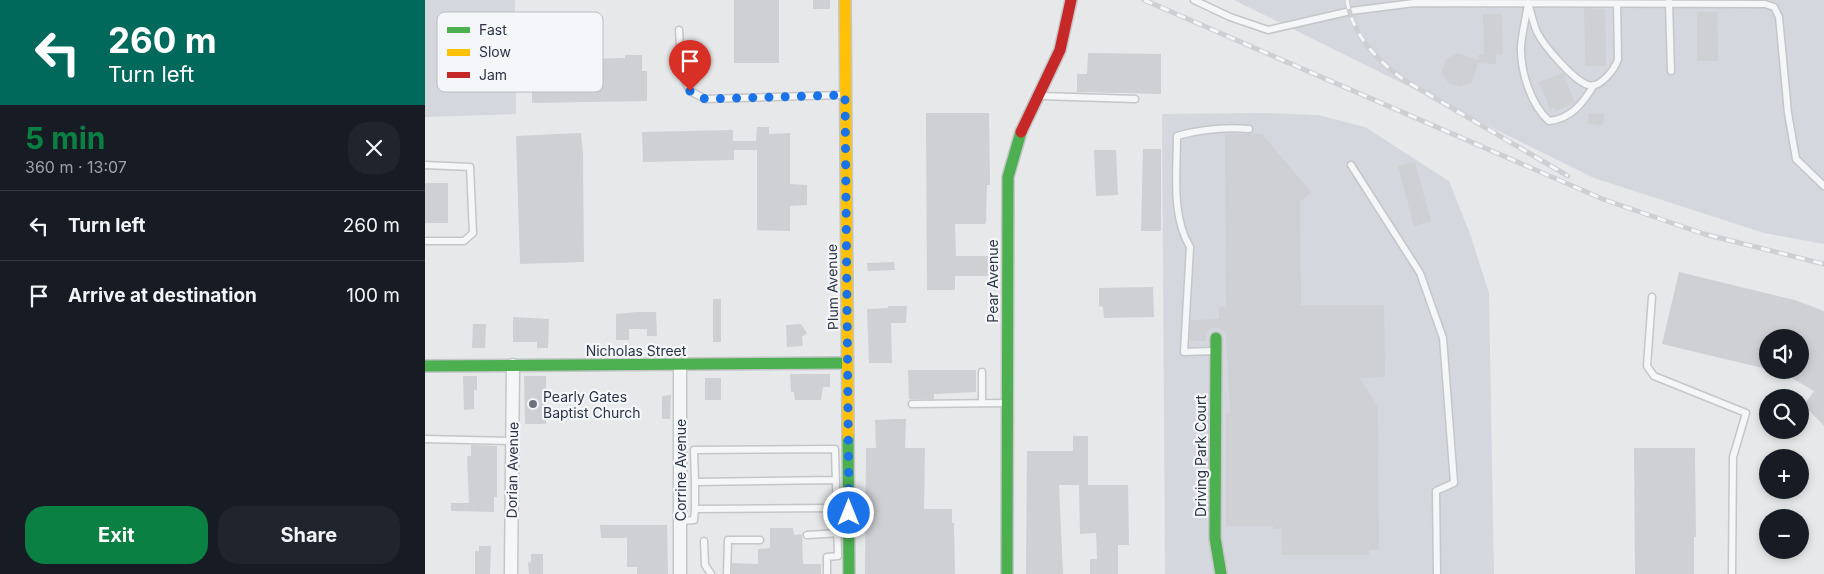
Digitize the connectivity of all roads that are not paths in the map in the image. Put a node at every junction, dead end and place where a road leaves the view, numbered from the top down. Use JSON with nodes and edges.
{"nodes":[{"id":1,"x":845,"y":0,"type":"edge"},
{"id":2,"x":1071,"y":0,"type":"edge"},
{"id":3,"x":1194,"y":0,"type":"edge"},
{"id":4,"x":1669,"y":2,"type":"edge"},
{"id":5,"x":1528,"y":3,"type":"junction"},
{"id":6,"x":1617,"y":4,"type":"junction"},
{"id":7,"x":679,"y":30,"type":"dead end"},
{"id":8,"x":1671,"y":71,"type":"dead end"},
{"id":9,"x":1594,"y":85,"type":"junction"},
{"id":10,"x":845,"y":95,"type":"junction"},
{"id":11,"x":1040,"y":96,"type":"junction"},
{"id":12,"x":1135,"y":99,"type":"dead end"},
{"id":13,"x":1249,"y":129,"type":"dead end"},
{"id":14,"x":425,"y":165,"type":"edge"},
{"id":15,"x":1351,"y":165,"type":"dead end"},
{"id":16,"x":1824,"y":186,"type":"edge"},
{"id":17,"x":425,"y":241,"type":"edge"},
{"id":18,"x":1652,"y":297,"type":"dead end"},
{"id":19,"x":1216,"y":338,"type":"dead end"},
{"id":20,"x":1215,"y":351,"type":"junction"},
{"id":21,"x":847,"y":363,"type":"junction"},
{"id":22,"x":513,"y":365,"type":"junction"},
{"id":23,"x":681,"y":365,"type":"junction"},
{"id":24,"x":425,"y":366,"type":"edge"},
{"id":25,"x":982,"y":372,"type":"dead end"},
{"id":26,"x":982,"y":403,"type":"junction"},
{"id":27,"x":1007,"y":403,"type":"junction"},
{"id":28,"x":912,"y":404,"type":"dead end"},
{"id":29,"x":425,"y":439,"type":"edge"},
{"id":30,"x":513,"y":441,"type":"junction"},
{"id":31,"x":836,"y":480,"type":"junction"},
{"id":32,"x":695,"y":482,"type":"junction"},
{"id":33,"x":837,"y":508,"type":"junction"},
{"id":34,"x":695,"y":510,"type":"junction"},
{"id":35,"x":680,"y":521,"type":"junction"},
{"id":36,"x":843,"y":532,"type":"junction"},
{"id":37,"x":807,"y":535,"type":"dead end"},
{"id":38,"x":760,"y":540,"type":"dead end"},
{"id":39,"x":704,"y":541,"type":"dead end"},
{"id":40,"x":511,"y":574,"type":"edge"},
{"id":41,"x":680,"y":574,"type":"edge"},
{"id":42,"x":711,"y":574,"type":"edge"},
{"id":43,"x":727,"y":574,"type":"edge"},
{"id":44,"x":827,"y":574,"type":"edge"},
{"id":45,"x":849,"y":574,"type":"edge"},
{"id":46,"x":1007,"y":574,"type":"edge"},
{"id":47,"x":1221,"y":574,"type":"edge"},
{"id":48,"x":1437,"y":574,"type":"edge"},
{"id":49,"x":1732,"y":574,"type":"edge"}],
"edges":[{"from":1,"to":10,"type":"street","name":"Plum Avenue"},
{"from":2,"to":11,"type":"street","name":"Pear Avenue"},
{"from":3,"to":5,"type":"lane"},
{"from":4,"to":6,"type":"lane"},
{"from":4,"to":8,"type":"lane"},
{"from":4,"to":16,"type":"lane"},
{"from":5,"to":6,"type":"lane"},
{"from":5,"to":9,"type":"lane"},
{"from":5,"to":9,"type":"lane"},
{"from":6,"to":9,"type":"lane"},
{"from":7,"to":10,"type":"lane"},
{"from":10,"to":21,"type":"street","name":"Plum Avenue"},
{"from":11,"to":12,"type":"lane"},
{"from":11,"to":27,"type":"street","name":"Pear Avenue"},
{"from":13,"to":20,"type":"lane"},
{"from":14,"to":17,"type":"lane"},
{"from":15,"to":48,"type":"lane"},
{"from":18,"to":49,"type":"lane"},
{"from":19,"to":20,"type":"street","name":"Driving Park Court"},
{"from":20,"to":47,"type":"street","name":"Driving Park Court"},
{"from":21,"to":23,"type":"street","name":"Nicholas Street"},
{"from":21,"to":36,"type":"street","name":"Plum Avenue"},
{"from":22,"to":23,"type":"street","name":"Nicholas Street"},
{"from":22,"to":24,"type":"street","name":"Nicholas Street"},
{"from":22,"to":30,"type":"street","name":"Dorian Avenue"},
{"from":23,"to":35,"type":"street","name":"Corrine Avenue"},
{"from":25,"to":26,"type":"lane"},
{"from":26,"to":27,"type":"lane"},
{"from":26,"to":28,"type":"lane"},
{"from":27,"to":46,"type":"street","name":"Pear Avenue"},
{"from":29,"to":30,"type":"lane"},
{"from":30,"to":40,"type":"street","name":"Dorian Avenue"},
{"from":31,"to":32,"type":"lane"},
{"from":31,"to":32,"type":"lane"},
{"from":31,"to":33,"type":"lane"},
{"from":32,"to":34,"type":"lane"},
{"from":33,"to":34,"type":"lane"},
{"from":33,"to":36,"type":"lane"},
{"from":34,"to":35,"type":"lane"},
{"from":35,"to":41,"type":"street","name":"Corrine Avenue"},
{"from":36,"to":37,"type":"lane"},
{"from":36,"to":44,"type":"lane"},
{"from":36,"to":45,"type":"street","name":"Plum Avenue"},
{"from":38,"to":43,"type":"lane"},
{"from":39,"to":42,"type":"lane"}]}
